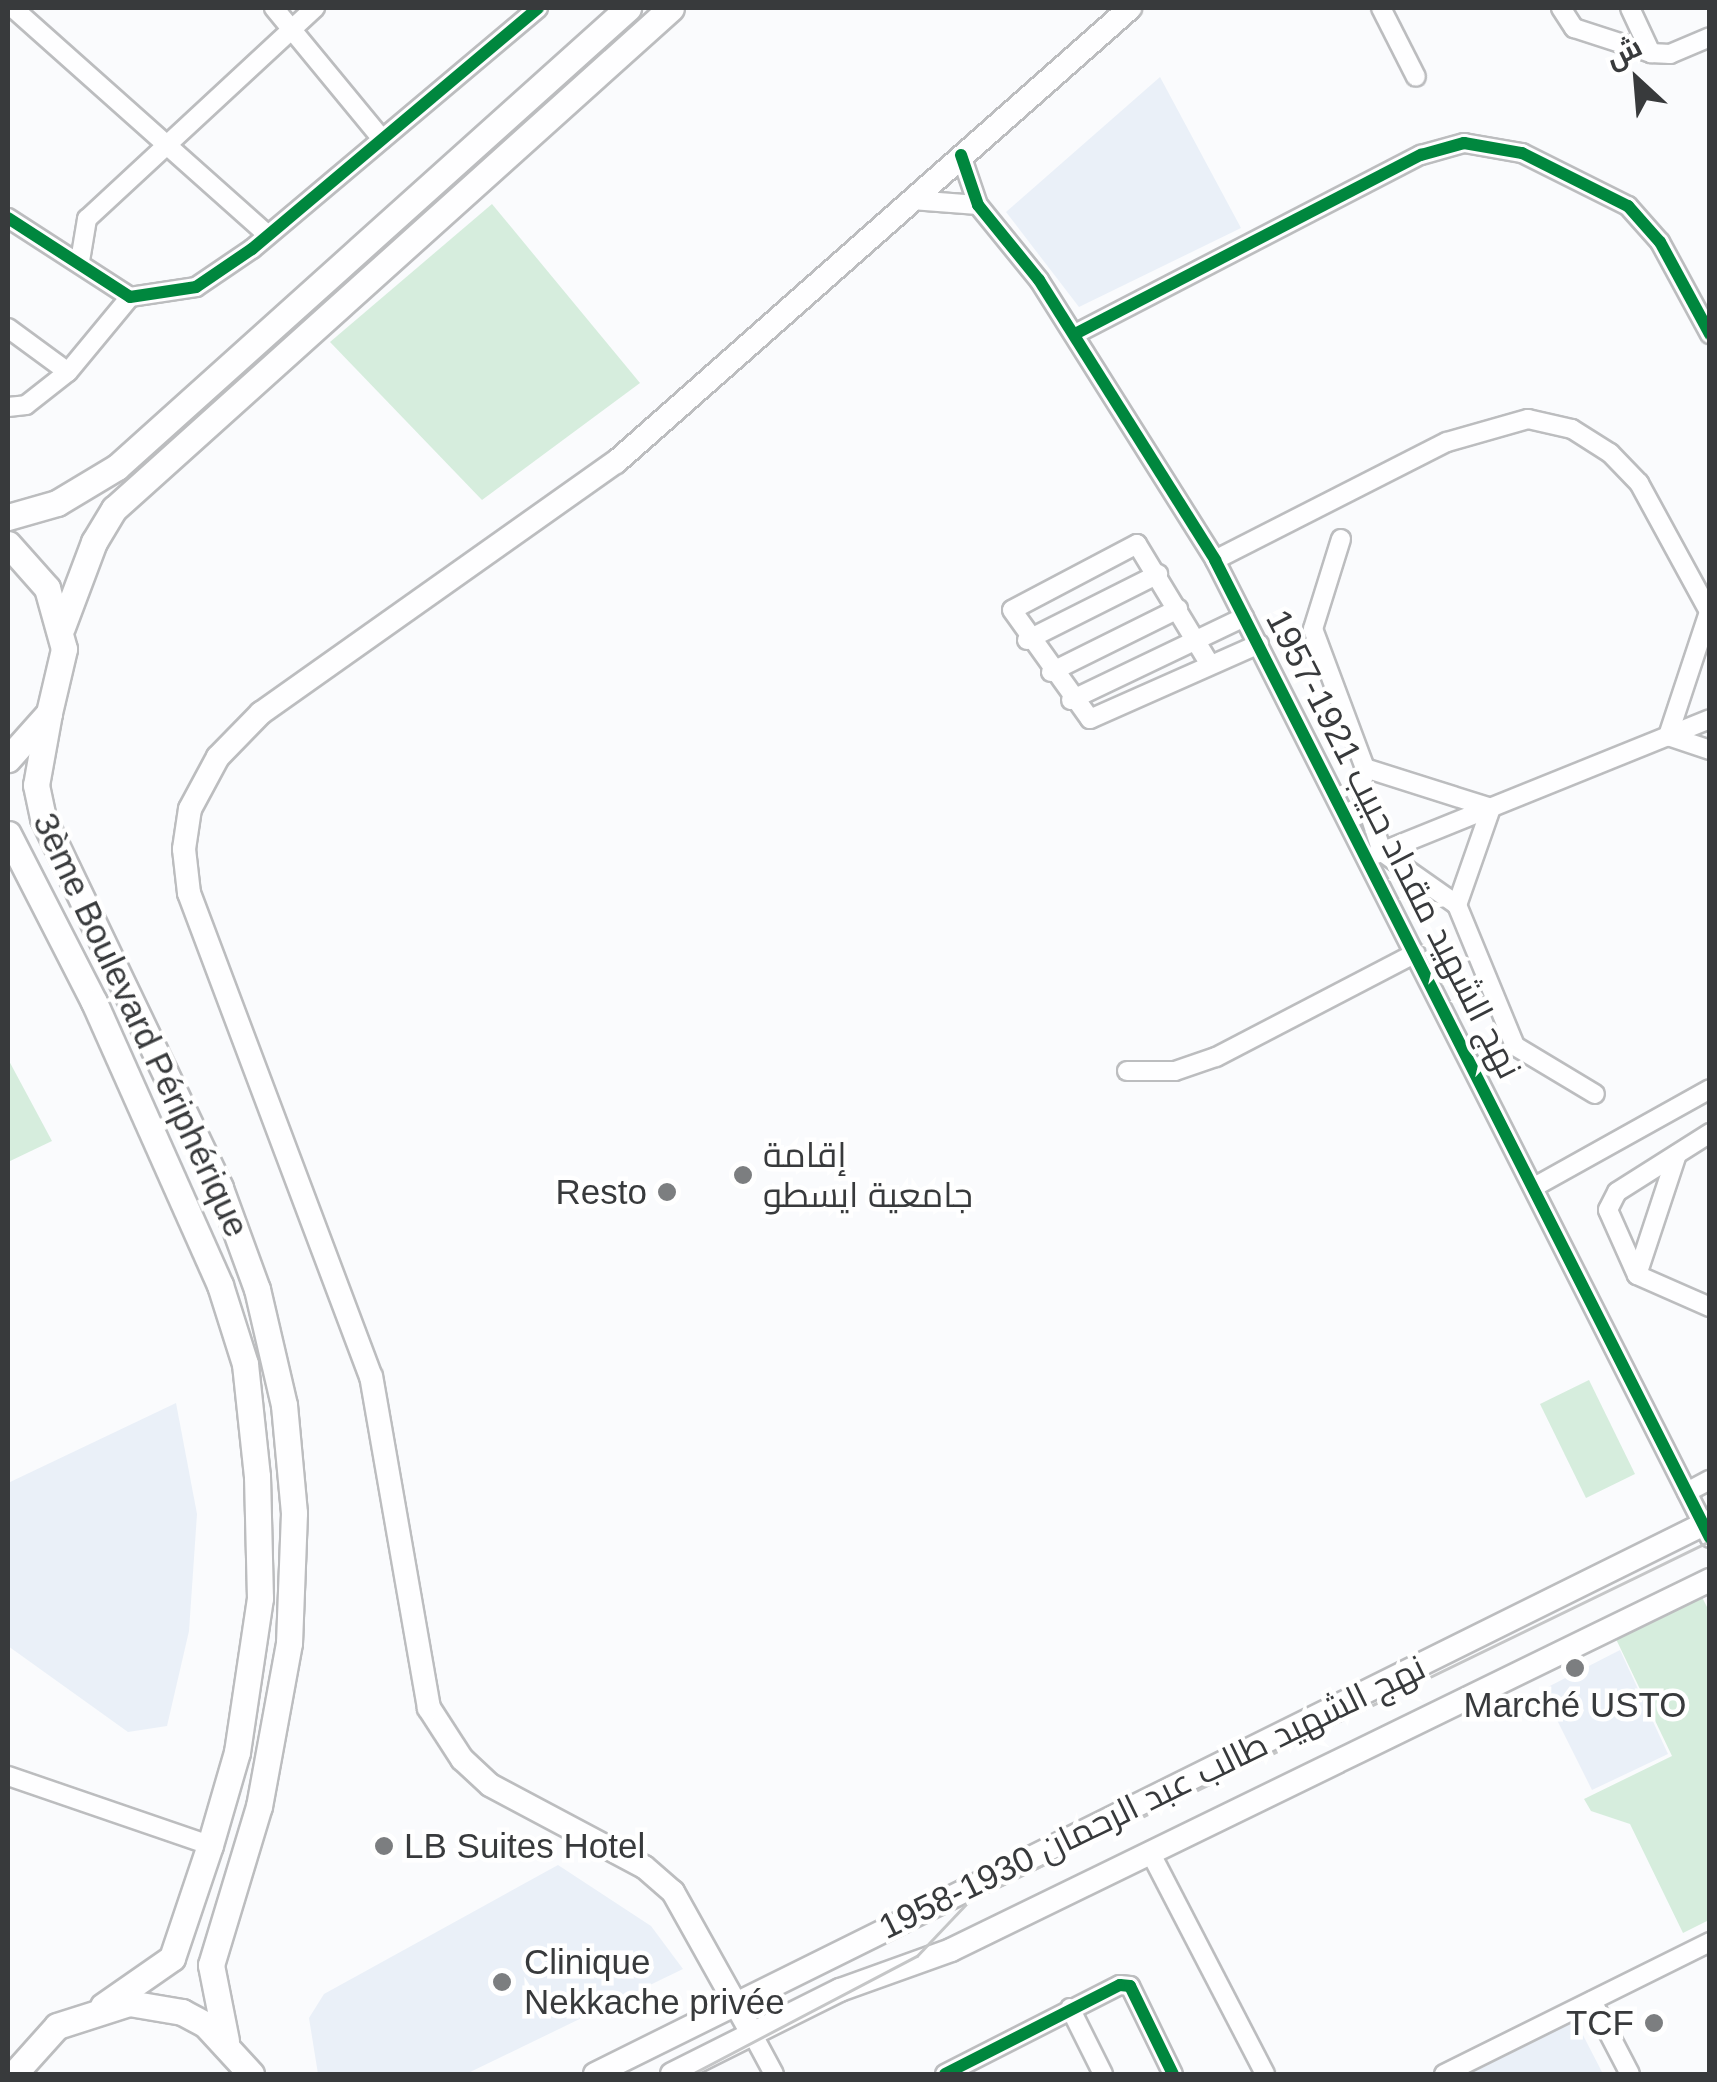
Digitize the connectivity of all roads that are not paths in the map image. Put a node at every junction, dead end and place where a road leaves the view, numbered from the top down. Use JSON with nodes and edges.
{"nodes":[{"id":1,"x":13,"y":8,"type":"edge"},
{"id":2,"x":274,"y":8,"type":"edge"},
{"id":3,"x":315,"y":8,"type":"edge"},
{"id":4,"x":538,"y":8,"type":"edge"},
{"id":5,"x":628,"y":8,"type":"edge"},
{"id":6,"x":671,"y":8,"type":"edge"},
{"id":7,"x":1130,"y":8,"type":"edge"},
{"id":8,"x":1381,"y":8,"type":"edge"},
{"id":9,"x":1561,"y":8,"type":"edge"},
{"id":10,"x":1630,"y":8,"type":"edge"},
{"id":11,"x":294,"y":26,"type":"junction"},
{"id":12,"x":1710,"y":38,"type":"edge"},
{"id":13,"x":1651,"y":53,"type":"junction"},
{"id":14,"x":1416,"y":77,"type":"dead end"},
{"id":15,"x":382,"y":139,"type":"junction"},
{"id":16,"x":169,"y":140,"type":"junction"},
{"id":17,"x":961,"y":155,"type":"junction"},
{"id":18,"x":912,"y":200,"type":"junction"},
{"id":19,"x":978,"y":205,"type":"junction"},
{"id":20,"x":8,"y":218,"type":"edge"},
{"id":21,"x":268,"y":235,"type":"junction"},
{"id":22,"x":80,"y":261,"type":"junction"},
{"id":23,"x":130,"y":297,"type":"junction"},
{"id":24,"x":8,"y":328,"type":"edge"},
{"id":25,"x":1075,"y":334,"type":"junction"},
{"id":26,"x":1710,"y":334,"type":"edge"},
{"id":27,"x":68,"y":372,"type":"junction"},
{"id":28,"x":17,"y":406,"type":"edge"},
{"id":29,"x":8,"y":517,"type":"edge"},
{"id":30,"x":1341,"y":539,"type":"dead end"},
{"id":31,"x":8,"y":544,"type":"edge"},
{"id":32,"x":1215,"y":560,"type":"junction"},
{"id":33,"x":1158,"y":574,"type":"junction"},
{"id":34,"x":1178,"y":609,"type":"junction"},
{"id":35,"x":1709,"y":612,"type":"edge"},
{"id":36,"x":1244,"y":617,"type":"junction"},
{"id":37,"x":62,"y":627,"type":"junction"},
{"id":38,"x":1195,"y":638,"type":"junction"},
{"id":39,"x":1028,"y":640,"type":"junction"},
{"id":40,"x":1259,"y":644,"type":"junction"},
{"id":41,"x":1209,"y":662,"type":"junction"},
{"id":42,"x":1051,"y":672,"type":"junction"},
{"id":43,"x":1071,"y":700,"type":"junction"},
{"id":44,"x":48,"y":713,"type":"junction"},
{"id":45,"x":1710,"y":719,"type":"edge"},
{"id":46,"x":1668,"y":736,"type":"junction"},
{"id":47,"x":1710,"y":750,"type":"edge"},
{"id":48,"x":8,"y":758,"type":"edge"},
{"id":49,"x":1365,"y":768,"type":"junction"},
{"id":50,"x":1491,"y":808,"type":"junction"},
{"id":51,"x":8,"y":834,"type":"edge"},
{"id":52,"x":1374,"y":855,"type":"junction"},
{"id":53,"x":1456,"y":905,"type":"junction"},
{"id":54,"x":1416,"y":953,"type":"junction"},
{"id":55,"x":1127,"y":1071,"type":"dead end"},
{"id":56,"x":1710,"y":1089,"type":"edge"},
{"id":57,"x":1595,"y":1094,"type":"dead end"},
{"id":58,"x":1710,"y":1133,"type":"edge"},
{"id":59,"x":1677,"y":1154,"type":"junction"},
{"id":60,"x":1536,"y":1186,"type":"junction"},
{"id":61,"x":1638,"y":1275,"type":"junction"},
{"id":62,"x":1710,"y":1307,"type":"edge"},
{"id":63,"x":1710,"y":1480,"type":"edge"},
{"id":64,"x":1687,"y":1492,"type":"junction"},
{"id":65,"x":1707,"y":1528,"type":"edge"},
{"id":66,"x":1710,"y":1580,"type":"edge"},
{"id":67,"x":8,"y":1776,"type":"edge"},
{"id":68,"x":210,"y":1845,"type":"junction"},
{"id":69,"x":1150,"y":1852,"type":"junction"},
{"id":70,"x":1710,"y":1942,"type":"edge"},
{"id":71,"x":1592,"y":2001,"type":"junction"},
{"id":72,"x":737,"y":2002,"type":"junction"},
{"id":73,"x":102,"y":2006,"type":"junction"},
{"id":74,"x":1070,"y":2008,"type":"junction"},
{"id":75,"x":754,"y":2035,"type":"junction"},
{"id":76,"x":226,"y":2041,"type":"junction"},
{"id":77,"x":38,"y":2042,"type":"junction"},
{"id":78,"x":8,"y":2061,"type":"edge"},
{"id":79,"x":14,"y":2074,"type":"edge"},
{"id":80,"x":251,"y":2074,"type":"edge"},
{"id":81,"x":594,"y":2074,"type":"edge"},
{"id":82,"x":672,"y":2074,"type":"edge"},
{"id":83,"x":774,"y":2074,"type":"edge"},
{"id":84,"x":945,"y":2074,"type":"edge"},
{"id":85,"x":1103,"y":2074,"type":"edge"},
{"id":86,"x":1173,"y":2074,"type":"edge"},
{"id":87,"x":1265,"y":2074,"type":"edge"},
{"id":88,"x":1444,"y":2074,"type":"edge"},
{"id":89,"x":1630,"y":2074,"type":"edge"}],
"edges":[{"from":1,"to":16,"type":"street"},
{"from":2,"to":11,"type":"street"},
{"from":3,"to":11,"type":"street"},
{"from":4,"to":15,"type":"street"},
{"from":5,"to":29,"type":"highway"},
{"from":6,"to":37,"type":"highway"},
{"from":7,"to":17,"type":"main road"},
{"from":8,"to":14,"type":"street"},
{"from":9,"to":13,"type":"street"},
{"from":10,"to":13,"type":"street"},
{"from":11,"to":15,"type":"street"},
{"from":11,"to":16,"type":"street"},
{"from":12,"to":13,"type":"street"},
{"from":15,"to":21,"type":"street"},
{"from":16,"to":21,"type":"street"},
{"from":16,"to":22,"type":"street"},
{"from":17,"to":18,"type":"main road"},
{"from":17,"to":19,"type":"street","name":"نهج الشهيد مقداد حبيب 1921-1957"},
{"from":18,"to":19,"type":"street"},
{"from":18,"to":72,"type":"main road"},
{"from":19,"to":25,"type":"street","name":"نهج الشهيد مقداد حبيب 1921-1957"},
{"from":20,"to":22,"type":"street"},
{"from":21,"to":23,"type":"street"},
{"from":22,"to":23,"type":"street"},
{"from":23,"to":27,"type":"street"},
{"from":24,"to":27,"type":"street"},
{"from":25,"to":26,"type":"street"},
{"from":25,"to":32,"type":"street","name":"نهج الشهيد مقداد حبيب 1921-1957"},
{"from":27,"to":28,"type":"street"},
{"from":30,"to":49,"type":"street"},
{"from":31,"to":37,"type":"highway"},
{"from":32,"to":35,"type":"street"},
{"from":32,"to":36,"type":"street","name":"نهج الشهيد مقداد حبيب 1921-1957"},
{"from":33,"to":34,"type":"street"},
{"from":33,"to":39,"type":"street"},
{"from":33,"to":39,"type":"street"},
{"from":34,"to":38,"type":"street"},
{"from":34,"to":42,"type":"street"},
{"from":35,"to":46,"type":"street"},
{"from":36,"to":38,"type":"street"},
{"from":36,"to":40,"type":"street","name":"نهج الشهيد مقداد حبيب 1921-1957"},
{"from":37,"to":44,"type":"highway","name":"3ème Boulevard Périphérique"},
{"from":38,"to":41,"type":"street"},
{"from":38,"to":43,"type":"street"},
{"from":39,"to":42,"type":"street"},
{"from":40,"to":41,"type":"street"},
{"from":40,"to":52,"type":"street","name":"نهج الشهيد مقداد حبيب 1921-1957"},
{"from":41,"to":43,"type":"street"},
{"from":42,"to":43,"type":"street"},
{"from":44,"to":48,"type":"highway"},
{"from":44,"to":76,"type":"highway","name":"3ème Boulevard Périphérique"},
{"from":45,"to":46,"type":"street"},
{"from":46,"to":47,"type":"street"},
{"from":46,"to":50,"type":"street"},
{"from":49,"to":50,"type":"street"},
{"from":49,"to":52,"type":"street"},
{"from":50,"to":52,"type":"street"},
{"from":50,"to":53,"type":"street"},
{"from":51,"to":68,"type":"highway","name":"3ème Boulevard Périphérique"},
{"from":52,"to":53,"type":"street"},
{"from":52,"to":54,"type":"street","name":"نهج الشهيد مقداد حبيب 1921-1957"},
{"from":53,"to":57,"type":"street"},
{"from":54,"to":55,"type":"street"},
{"from":54,"to":60,"type":"street","name":"نهج الشهيد مقداد حبيب 1921-1957"},
{"from":56,"to":60,"type":"street"},
{"from":58,"to":59,"type":"street"},
{"from":59,"to":61,"type":"street"},
{"from":59,"to":61,"type":"street"},
{"from":60,"to":64,"type":"street","name":"نهج الشهيد مقداد حبيب 1921-1957"},
{"from":61,"to":62,"type":"street"},
{"from":63,"to":64,"type":"street"},
{"from":64,"to":65,"type":"street","name":"نهج الشهيد مقداد حبيب 1921-1957"},
{"from":65,"to":72,"type":"main road","name":"نهج الشهيد طالب عبد الرحمان 1930-1958"},
{"from":66,"to":69,"type":"main road","name":"نهج الشهيد طالب عبد الرحمان 1930-1958"},
{"from":67,"to":68,"type":"street"},
{"from":68,"to":73,"type":"highway","name":"3ème Boulevard Périphérique"},
{"from":69,"to":75,"type":"main road","name":"نهج الشهيد طالب عبد الرحمان 1930-1958"},
{"from":69,"to":87,"type":"street"},
{"from":70,"to":71,"type":"street"},
{"from":71,"to":88,"type":"street"},
{"from":71,"to":89,"type":"street"},
{"from":72,"to":75,"type":"main road"},
{"from":72,"to":81,"type":"main road","name":"نهج الشهيد طالب عبد الرحمان 1930-1958"},
{"from":73,"to":76,"type":"highway"},
{"from":73,"to":77,"type":"highway","name":"3ème Boulevard Périphérique"},
{"from":74,"to":84,"type":"street"},
{"from":74,"to":85,"type":"street"},
{"from":74,"to":86,"type":"street"},
{"from":75,"to":82,"type":"main road","name":"نهج الشهيد طالب عبد الرحمان 1930-1958"},
{"from":75,"to":83,"type":"street"},
{"from":76,"to":80,"type":"highway"},
{"from":77,"to":78,"type":"street"},
{"from":77,"to":79,"type":"highway"}]}
